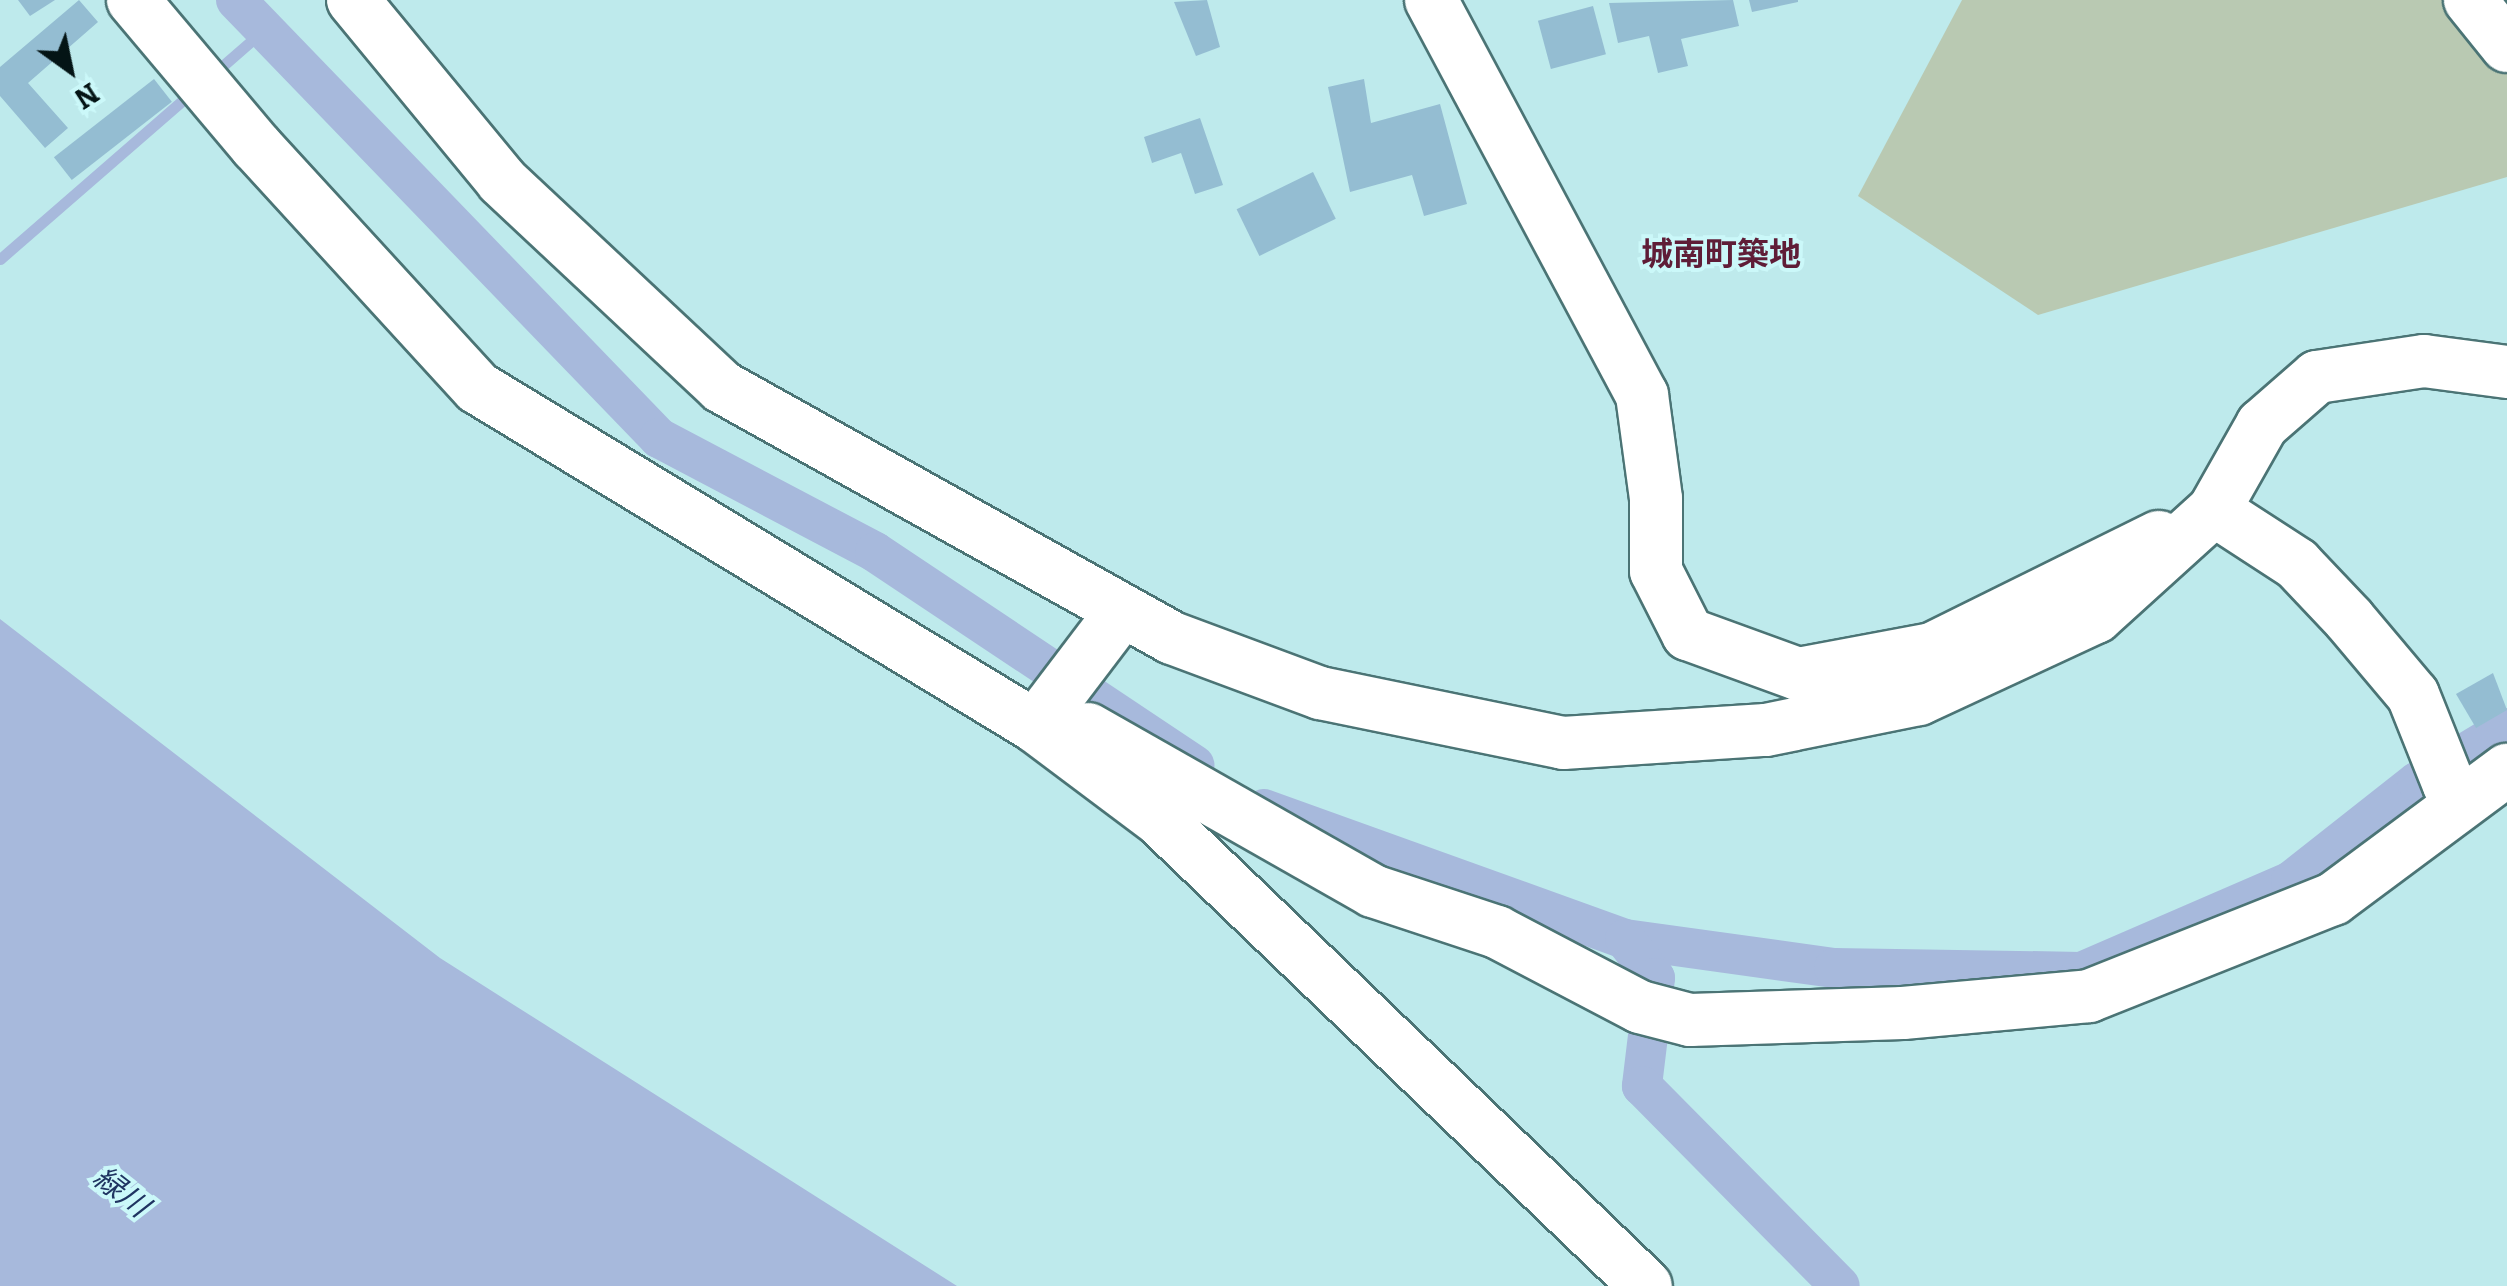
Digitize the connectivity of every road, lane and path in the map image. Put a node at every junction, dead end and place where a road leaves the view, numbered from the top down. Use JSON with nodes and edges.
{"nodes":[{"id":1,"x":134,"y":0,"type":"edge"},
{"id":2,"x":353,"y":0,"type":"edge"},
{"id":3,"x":1431,"y":0,"type":"edge"},
{"id":4,"x":2470,"y":0,"type":"edge"},
{"id":5,"x":2507,"y":46,"type":"edge"},
{"id":6,"x":2507,"y":372,"type":"edge"},
{"id":7,"x":2214,"y":510,"type":"junction"},
{"id":8,"x":1120,"y":614,"type":"junction"},
{"id":9,"x":1042,"y":716,"type":"junction"},
{"id":10,"x":2486,"y":782,"type":"edge"},
{"id":11,"x":1646,"y":1286,"type":"edge"}],
"edges":[{"from":1,"to":9,"type":"street"},
{"from":2,"to":8,"type":"street"},
{"from":3,"to":7,"type":"street"},
{"from":4,"to":5,"type":"street"},
{"from":6,"to":7,"type":"street"},
{"from":7,"to":8,"type":"street"},
{"from":7,"to":10,"type":"street"},
{"from":8,"to":9,"type":"street"},
{"from":9,"to":10,"type":"street"},
{"from":9,"to":11,"type":"street"}]}
